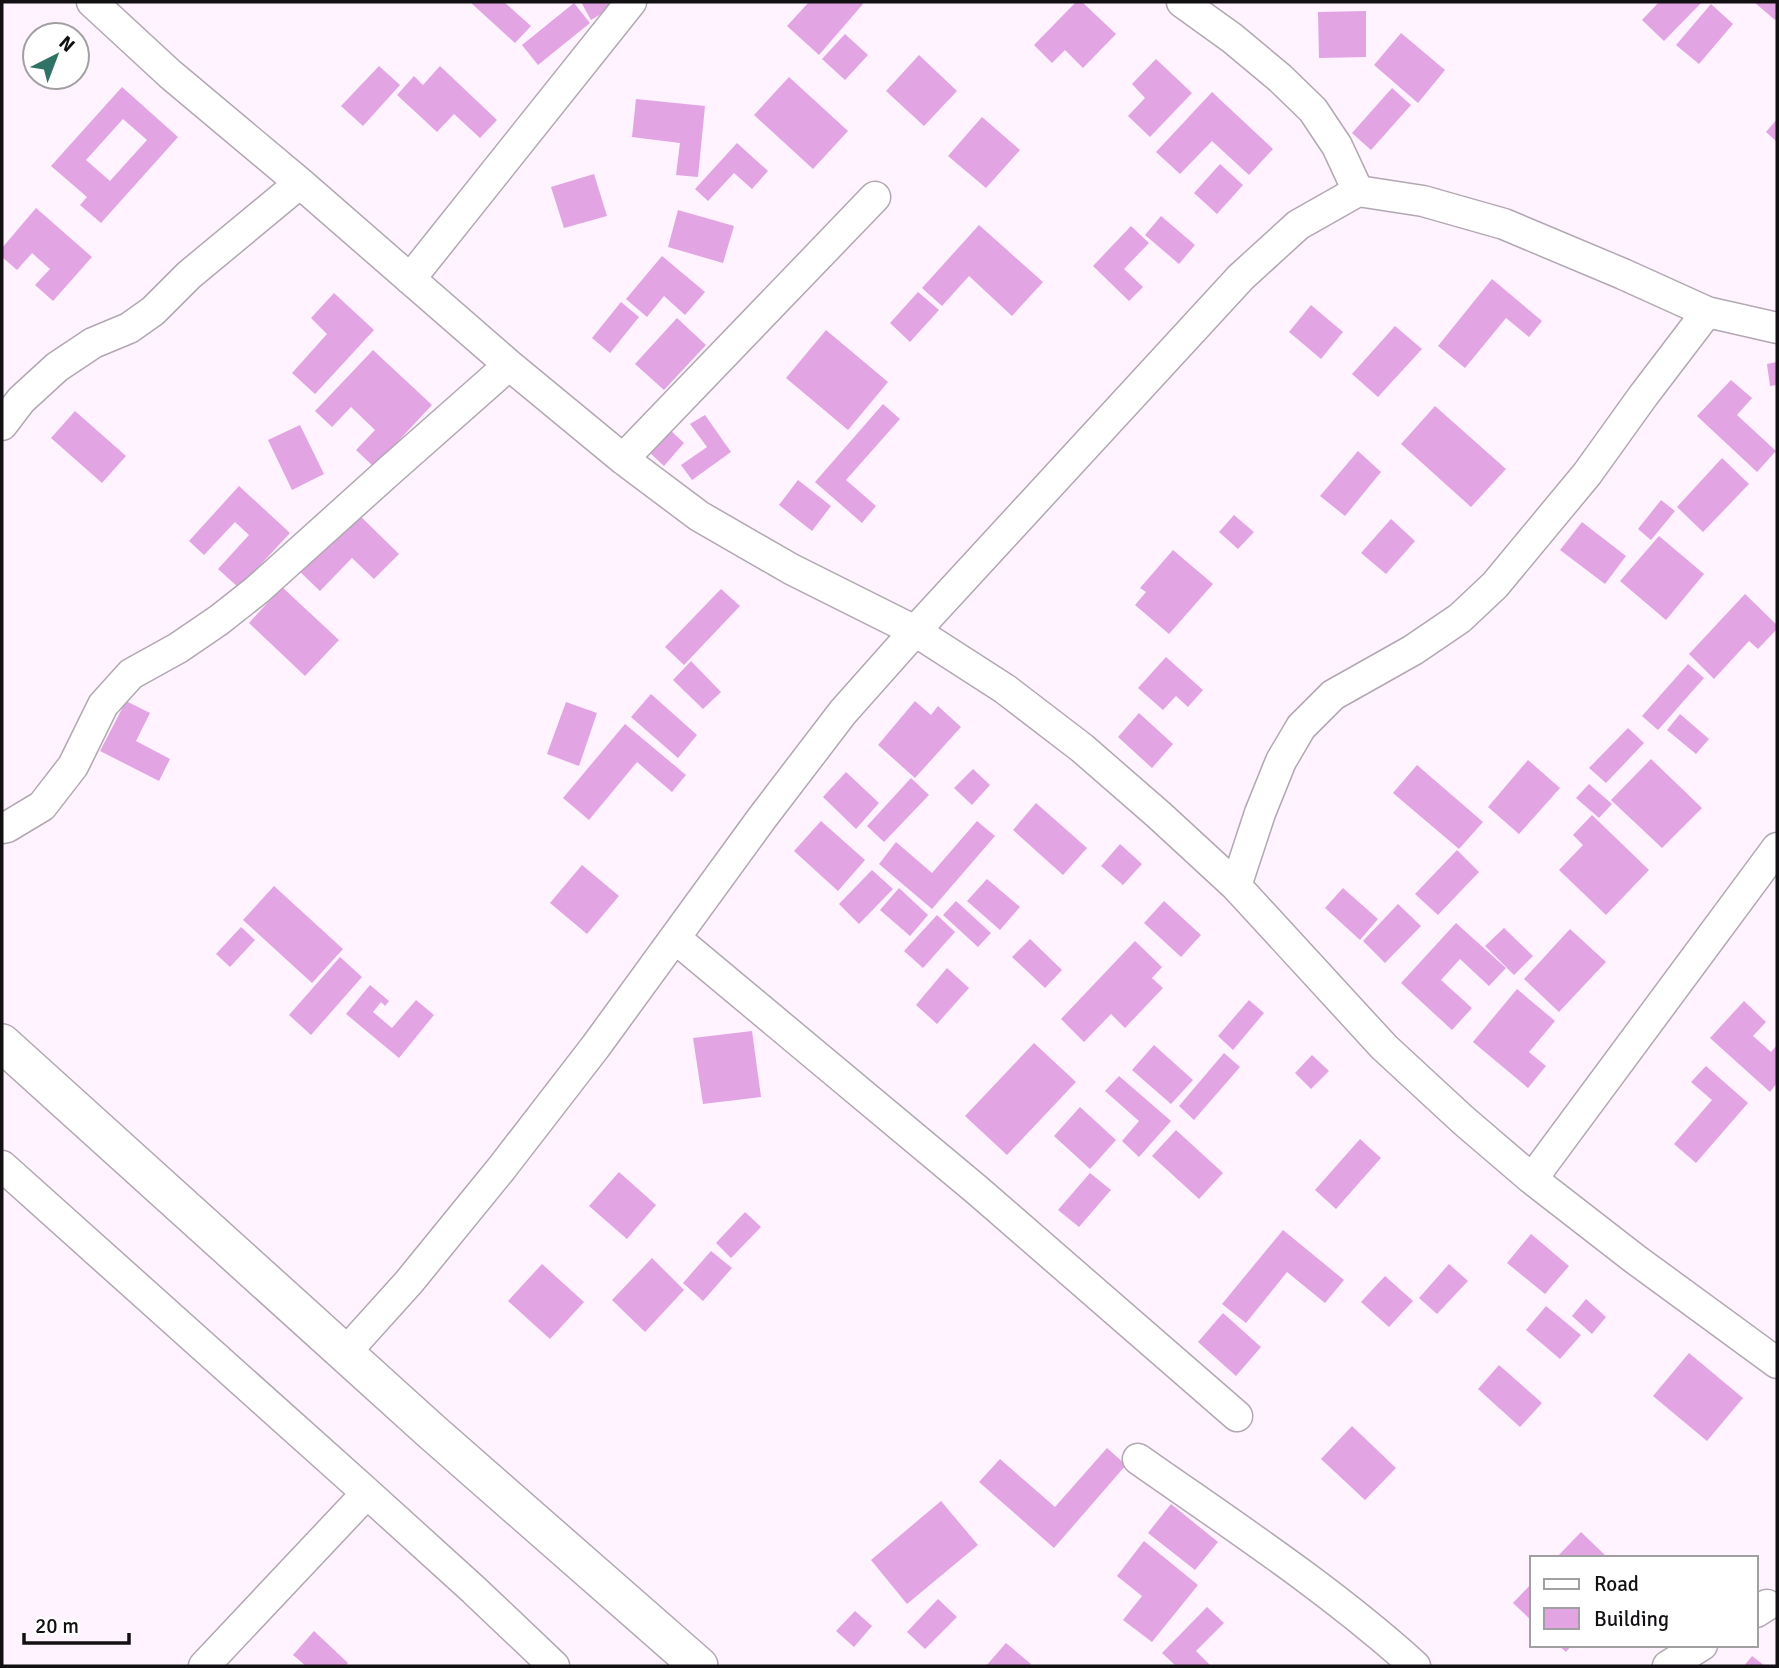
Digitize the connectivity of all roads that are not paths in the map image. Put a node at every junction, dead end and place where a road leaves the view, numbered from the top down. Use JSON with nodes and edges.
{"nodes":[{"id":1,"x":92,"y":2,"type":"edge"},
{"id":2,"x":631,"y":2,"type":"edge"},
{"id":3,"x":1182,"y":2,"type":"edge"},
{"id":4,"x":300,"y":183,"type":"junction"},
{"id":5,"x":1358,"y":191,"type":"junction"},
{"id":6,"x":875,"y":197,"type":"dead end"},
{"id":7,"x":410,"y":279,"type":"junction"},
{"id":8,"x":1707,"y":312,"type":"junction"},
{"id":9,"x":1777,"y":328,"type":"edge"},
{"id":10,"x":509,"y":365,"type":"junction"},
{"id":11,"x":2,"y":425,"type":"edge"},
{"id":12,"x":623,"y":459,"type":"junction"},
{"id":13,"x":915,"y":631,"type":"junction"},
{"id":14,"x":2,"y":828,"type":"edge"},
{"id":15,"x":1777,"y":848,"type":"edge"},
{"id":16,"x":1236,"y":886,"type":"junction"},
{"id":17,"x":675,"y":938,"type":"junction"},
{"id":18,"x":2,"y":1043,"type":"edge"},
{"id":19,"x":2,"y":1166,"type":"edge"},
{"id":20,"x":1532,"y":1179,"type":"junction"},
{"id":21,"x":345,"y":1353,"type":"junction"},
{"id":22,"x":1777,"y":1363,"type":"edge"},
{"id":23,"x":1237,"y":1416,"type":"dead end"},
{"id":24,"x":1138,"y":1459,"type":"dead end"},
{"id":25,"x":367,"y":1493,"type":"junction"},
{"id":26,"x":1699,"y":1647,"type":"edge"},
{"id":27,"x":204,"y":1666,"type":"edge"},
{"id":28,"x":554,"y":1666,"type":"edge"},
{"id":29,"x":699,"y":1666,"type":"edge"},
{"id":30,"x":1415,"y":1666,"type":"edge"},
{"id":31,"x":1668,"y":1666,"type":"edge"}],
"edges":[{"from":1,"to":4,"type":"street"},
{"from":2,"to":7,"type":"street"},
{"from":3,"to":5,"type":"street"},
{"from":4,"to":7,"type":"street"},
{"from":4,"to":11,"type":"street"},
{"from":5,"to":8,"type":"street"},
{"from":5,"to":13,"type":"street"},
{"from":6,"to":12,"type":"street"},
{"from":7,"to":10,"type":"street"},
{"from":8,"to":9,"type":"street"},
{"from":8,"to":16,"type":"street"},
{"from":10,"to":12,"type":"street"},
{"from":10,"to":14,"type":"street"},
{"from":12,"to":13,"type":"street"},
{"from":13,"to":16,"type":"street"},
{"from":13,"to":17,"type":"street"},
{"from":15,"to":20,"type":"street"},
{"from":16,"to":20,"type":"street"},
{"from":17,"to":21,"type":"street"},
{"from":17,"to":23,"type":"street"},
{"from":18,"to":21,"type":"street"},
{"from":19,"to":25,"type":"street"},
{"from":20,"to":22,"type":"street"},
{"from":21,"to":29,"type":"street"},
{"from":24,"to":30,"type":"street"},
{"from":25,"to":27,"type":"street"},
{"from":25,"to":28,"type":"street"},
{"from":26,"to":31,"type":"street"}]}
